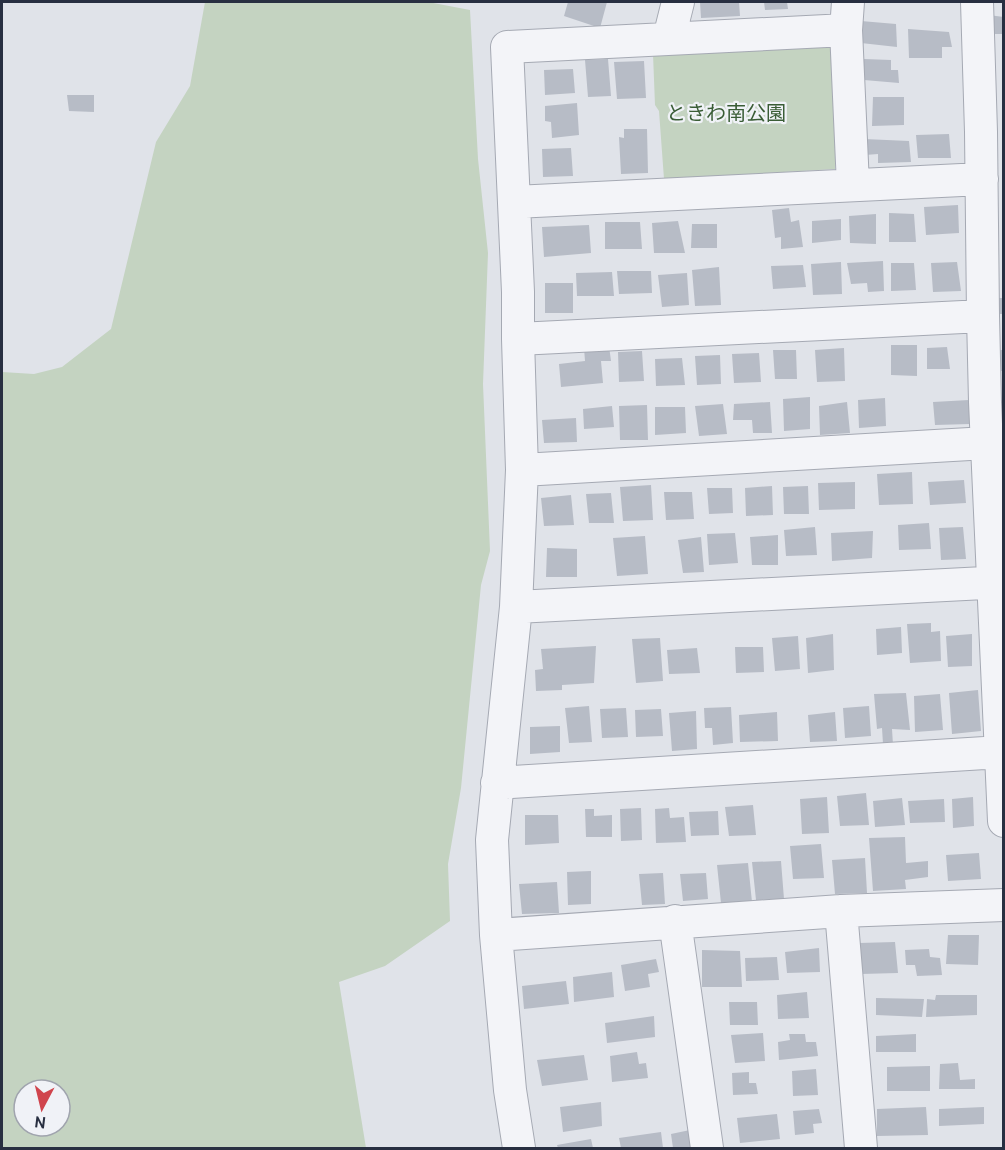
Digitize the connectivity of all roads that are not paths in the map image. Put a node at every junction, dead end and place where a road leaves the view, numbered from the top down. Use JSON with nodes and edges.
{"nodes":[{"id":1,"x":678,"y":2,"type":"edge"},
{"id":2,"x":976,"y":2,"type":"edge"},
{"id":3,"x":847,"y":16,"type":"edge"},
{"id":4,"x":669,"y":38,"type":"junction"},
{"id":5,"x":992,"y":132,"type":"edge"},
{"id":6,"x":982,"y":178,"type":"junction"},
{"id":7,"x":853,"y":184,"type":"junction"},
{"id":8,"x":515,"y":202,"type":"junction"},
{"id":9,"x":993,"y":264,"type":"edge"},
{"id":10,"x":983,"y":316,"type":"junction"},
{"id":11,"x":518,"y":339,"type":"junction"},
{"id":12,"x":994,"y":401,"type":"edge"},
{"id":13,"x":987,"y":443,"type":"junction"},
{"id":14,"x":522,"y":470,"type":"junction"},
{"id":15,"x":998,"y":582,"type":"edge"},
{"id":16,"x":516,"y":607,"type":"junction"},
{"id":17,"x":1001,"y":752,"type":"junction"},
{"id":18,"x":497,"y":783,"type":"junction"},
{"id":19,"x":1004,"y":821,"type":"edge"},
{"id":20,"x":1004,"y":905,"type":"edge"},
{"id":21,"x":841,"y":911,"type":"junction"},
{"id":22,"x":675,"y":921,"type":"junction"},
{"id":23,"x":496,"y":934,"type":"junction"},
{"id":24,"x":519,"y":1149,"type":"edge"},
{"id":25,"x":707,"y":1149,"type":"edge"},
{"id":26,"x":861,"y":1149,"type":"edge"}],
"edges":[{"from":1,"to":4,"type":"street"},
{"from":2,"to":5,"type":"street"},
{"from":3,"to":4,"type":"street"},
{"from":3,"to":7,"type":"street"},
{"from":4,"to":8,"type":"street"},
{"from":5,"to":6,"type":"street"},
{"from":6,"to":7,"type":"street"},
{"from":6,"to":9,"type":"street"},
{"from":7,"to":8,"type":"street"},
{"from":8,"to":11,"type":"street"},
{"from":9,"to":10,"type":"street"},
{"from":10,"to":11,"type":"street"},
{"from":10,"to":12,"type":"street"},
{"from":11,"to":14,"type":"street"},
{"from":12,"to":13,"type":"street"},
{"from":13,"to":14,"type":"street"},
{"from":13,"to":15,"type":"street"},
{"from":14,"to":16,"type":"street"},
{"from":15,"to":16,"type":"street"},
{"from":15,"to":17,"type":"street"},
{"from":16,"to":18,"type":"street"},
{"from":17,"to":18,"type":"street"},
{"from":17,"to":19,"type":"street"},
{"from":18,"to":23,"type":"street"},
{"from":20,"to":21,"type":"street"},
{"from":21,"to":22,"type":"street"},
{"from":21,"to":26,"type":"street"},
{"from":22,"to":23,"type":"street"},
{"from":22,"to":25,"type":"street"},
{"from":23,"to":24,"type":"street"}]}
